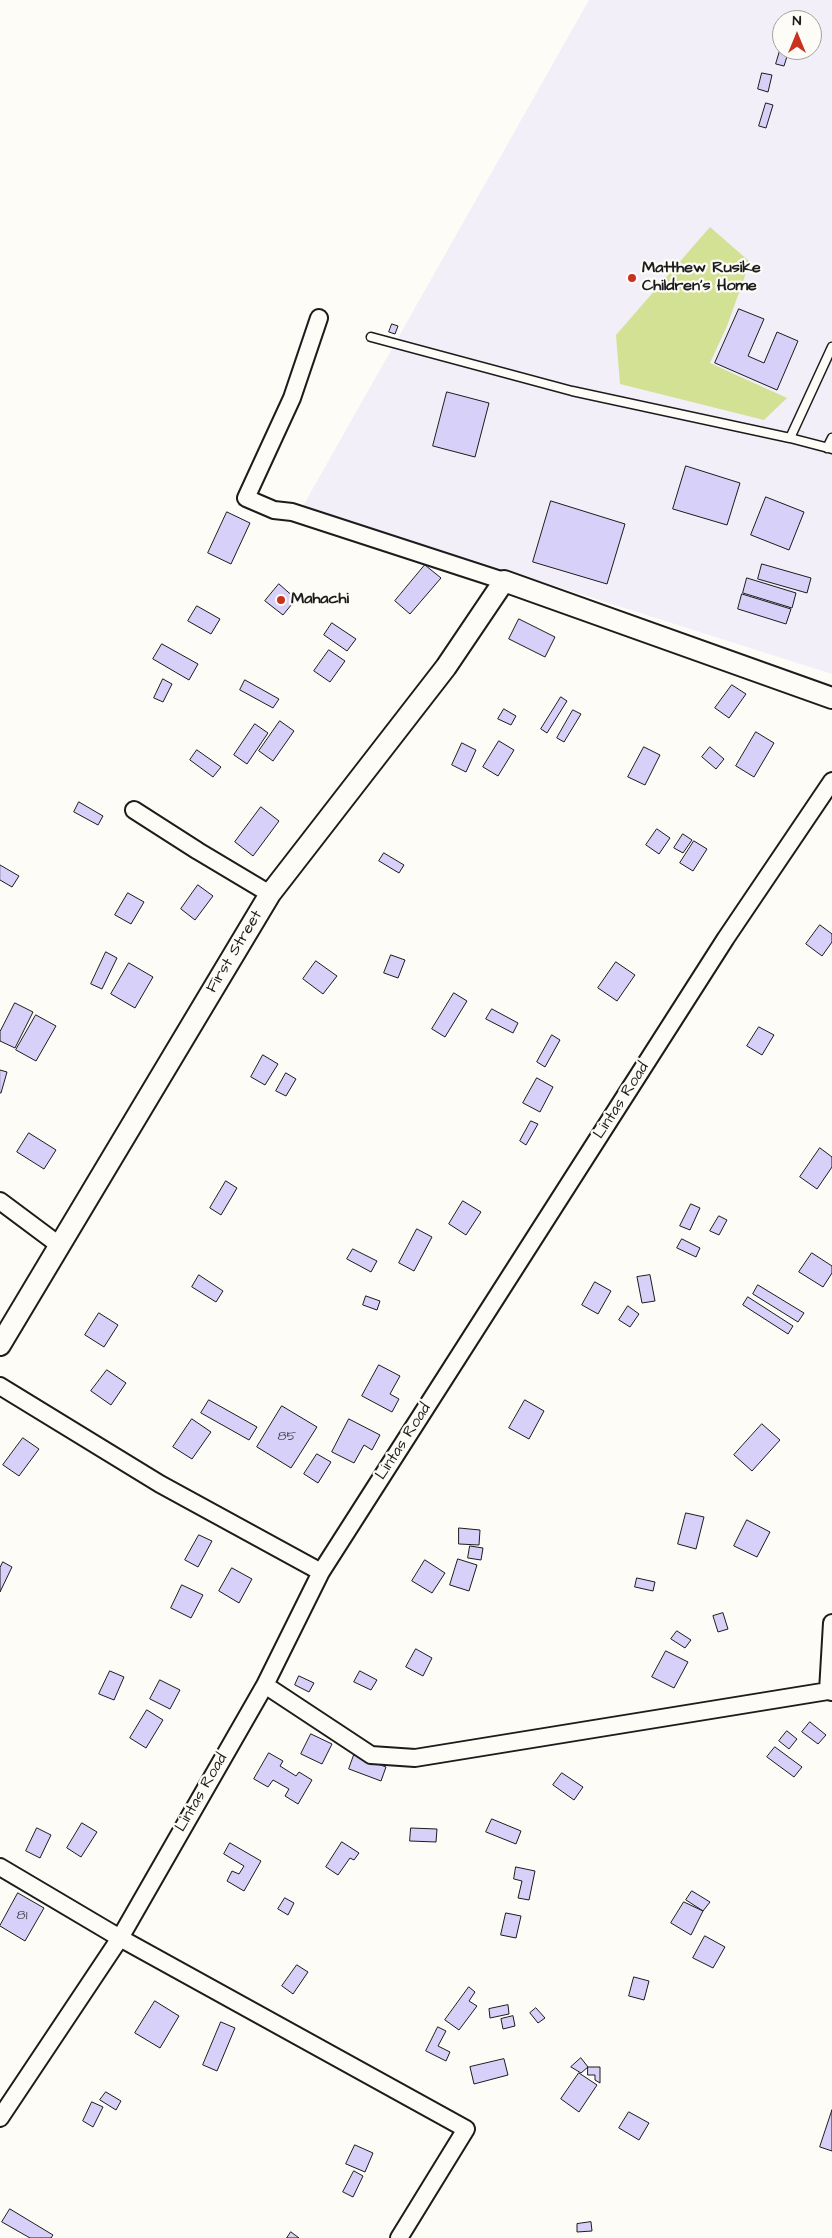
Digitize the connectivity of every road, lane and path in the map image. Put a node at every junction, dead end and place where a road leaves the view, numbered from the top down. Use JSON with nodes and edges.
{"nodes":[{"id":1,"x":319,"y":318,"type":"dead end"},
{"id":2,"x":371,"y":337,"type":"dead end"},
{"id":3,"x":832,"y":347,"type":"edge"},
{"id":4,"x":790,"y":438,"type":"junction"},
{"id":5,"x":832,"y":438,"type":"edge"},
{"id":6,"x":830,"y":449,"type":"edge"},
{"id":7,"x":504,"y":581,"type":"junction"},
{"id":8,"x":832,"y":698,"type":"edge"},
{"id":9,"x":832,"y":781,"type":"edge"},
{"id":10,"x":134,"y":810,"type":"dead end"},
{"id":11,"x":270,"y":894,"type":"junction"},
{"id":12,"x":0,"y":1201,"type":"edge"},
{"id":13,"x":59,"y":1245,"type":"junction"},
{"id":14,"x":0,"y":1345,"type":"edge"},
{"id":15,"x":0,"y":1386,"type":"edge"},
{"id":16,"x":321,"y":1572,"type":"junction"},
{"id":17,"x":832,"y":1623,"type":"edge"},
{"id":18,"x":265,"y":1685,"type":"junction"},
{"id":19,"x":830,"y":1692,"type":"edge"},
{"id":20,"x":0,"y":1867,"type":"edge"},
{"id":21,"x":120,"y":1938,"type":"junction"},
{"id":22,"x":0,"y":2118,"type":"edge"},
{"id":23,"x":399,"y":2238,"type":"edge"}],
"edges":[{"from":1,"to":7,"type":"street"},
{"from":2,"to":4,"type":"lane"},
{"from":3,"to":4,"type":"lane"},
{"from":4,"to":6,"type":"lane"},
{"from":5,"to":6,"type":"lane"},
{"from":7,"to":8,"type":"street"},
{"from":7,"to":11,"type":"street","name":"First Street"},
{"from":9,"to":16,"type":"street","name":"Lintas Road"},
{"from":10,"to":11,"type":"street"},
{"from":11,"to":13,"type":"street","name":"First Street"},
{"from":12,"to":13,"type":"street"},
{"from":13,"to":14,"type":"street","name":"First Street"},
{"from":15,"to":16,"type":"street"},
{"from":16,"to":18,"type":"street","name":"Lintas Road"},
{"from":17,"to":19,"type":"street"},
{"from":18,"to":19,"type":"street"},
{"from":18,"to":21,"type":"street","name":"Lintas Road"},
{"from":20,"to":21,"type":"street"},
{"from":21,"to":22,"type":"street","name":"Lintas Road"},
{"from":21,"to":23,"type":"street"}]}
